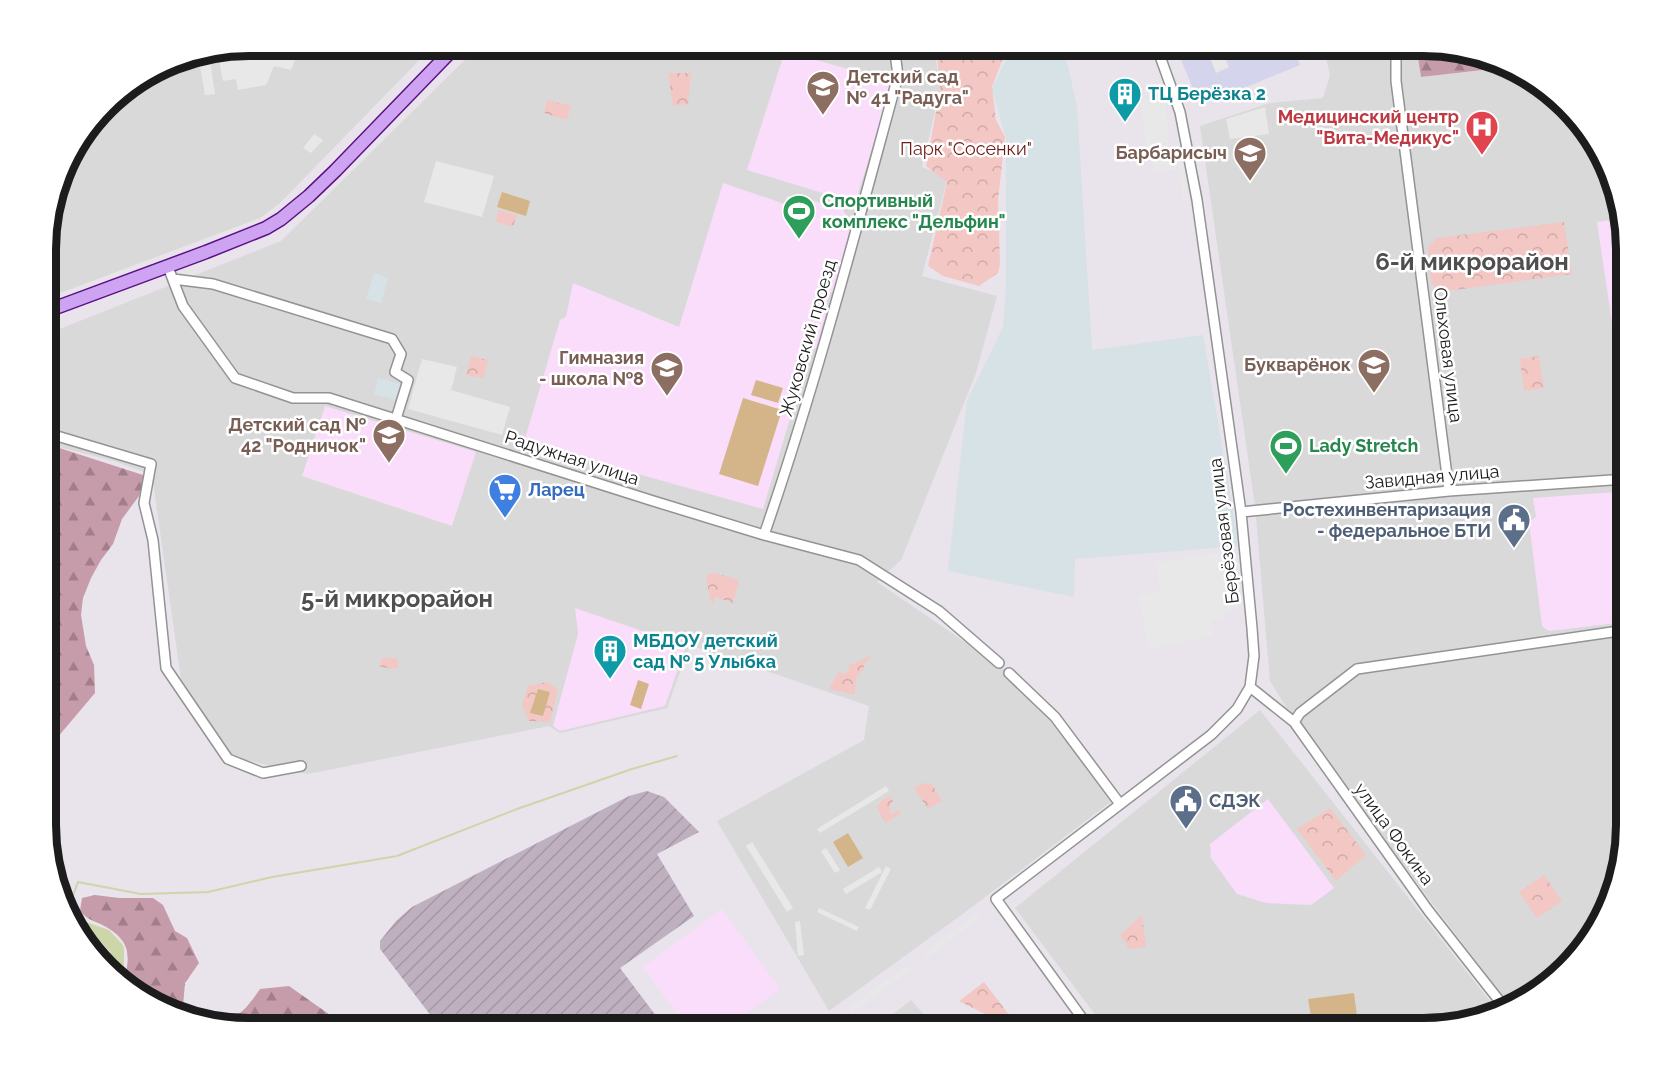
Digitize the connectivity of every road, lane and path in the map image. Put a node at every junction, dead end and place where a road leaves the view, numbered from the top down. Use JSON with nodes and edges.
{"nodes":[{"id":1,"x":446,"y":56,"type":"edge"},
{"id":2,"x":895,"y":56,"type":"edge"},
{"id":3,"x":1160,"y":56,"type":"edge"},
{"id":4,"x":1396,"y":56,"type":"edge"},
{"id":5,"x":168,"y":267,"type":"junction"},
{"id":6,"x":173,"y":279,"type":"junction"},
{"id":7,"x":56,"y":308,"type":"edge"},
{"id":8,"x":396,"y":419,"type":"junction"},
{"id":9,"x":56,"y":436,"type":"edge"},
{"id":10,"x":1615,"y":480,"type":"edge"},
{"id":11,"x":1449,"y":491,"type":"junction"},
{"id":12,"x":1241,"y":512,"type":"junction"},
{"id":13,"x":764,"y":535,"type":"junction"},
{"id":14,"x":1615,"y":632,"type":"edge"},
{"id":15,"x":999,"y":663,"type":"dead end"},
{"id":16,"x":1009,"y":673,"type":"dead end"},
{"id":17,"x":1250,"y":687,"type":"junction"},
{"id":18,"x":1294,"y":723,"type":"junction"},
{"id":19,"x":301,"y":766,"type":"dead end"},
{"id":20,"x":1120,"y":804,"type":"junction"},
{"id":21,"x":1500,"y":1002,"type":"edge"},
{"id":22,"x":1082,"y":1018,"type":"edge"}],
"edges":[{"from":1,"to":5,"type":"main road"},
{"from":2,"to":13,"type":"street","name":"Жуковский проезд"},
{"from":3,"to":12,"type":"street","name":"Берёзовая улица"},
{"from":4,"to":11,"type":"street","name":"Ольховая улица"},
{"from":5,"to":6,"type":"street","name":"Радужная улица"},
{"from":5,"to":7,"type":"main road"},
{"from":6,"to":8,"type":"street","name":"Радужная улица"},
{"from":6,"to":8,"type":"street"},
{"from":8,"to":13,"type":"street","name":"Радужная улица"},
{"from":9,"to":19,"type":"street"},
{"from":10,"to":11,"type":"street","name":"Завидная улица"},
{"from":11,"to":12,"type":"street","name":"Завидная улица"},
{"from":12,"to":17,"type":"street","name":"Берёзовая улица"},
{"from":13,"to":15,"type":"street","name":"Радужная улица"},
{"from":14,"to":18,"type":"street"},
{"from":16,"to":20,"type":"street"},
{"from":17,"to":18,"type":"street","name":"улица Фокина"},
{"from":17,"to":20,"type":"street","name":"Берёзовая улица"},
{"from":18,"to":21,"type":"street","name":"улица Фокина"},
{"from":20,"to":22,"type":"street","name":"Берёзовая улица"}]}
